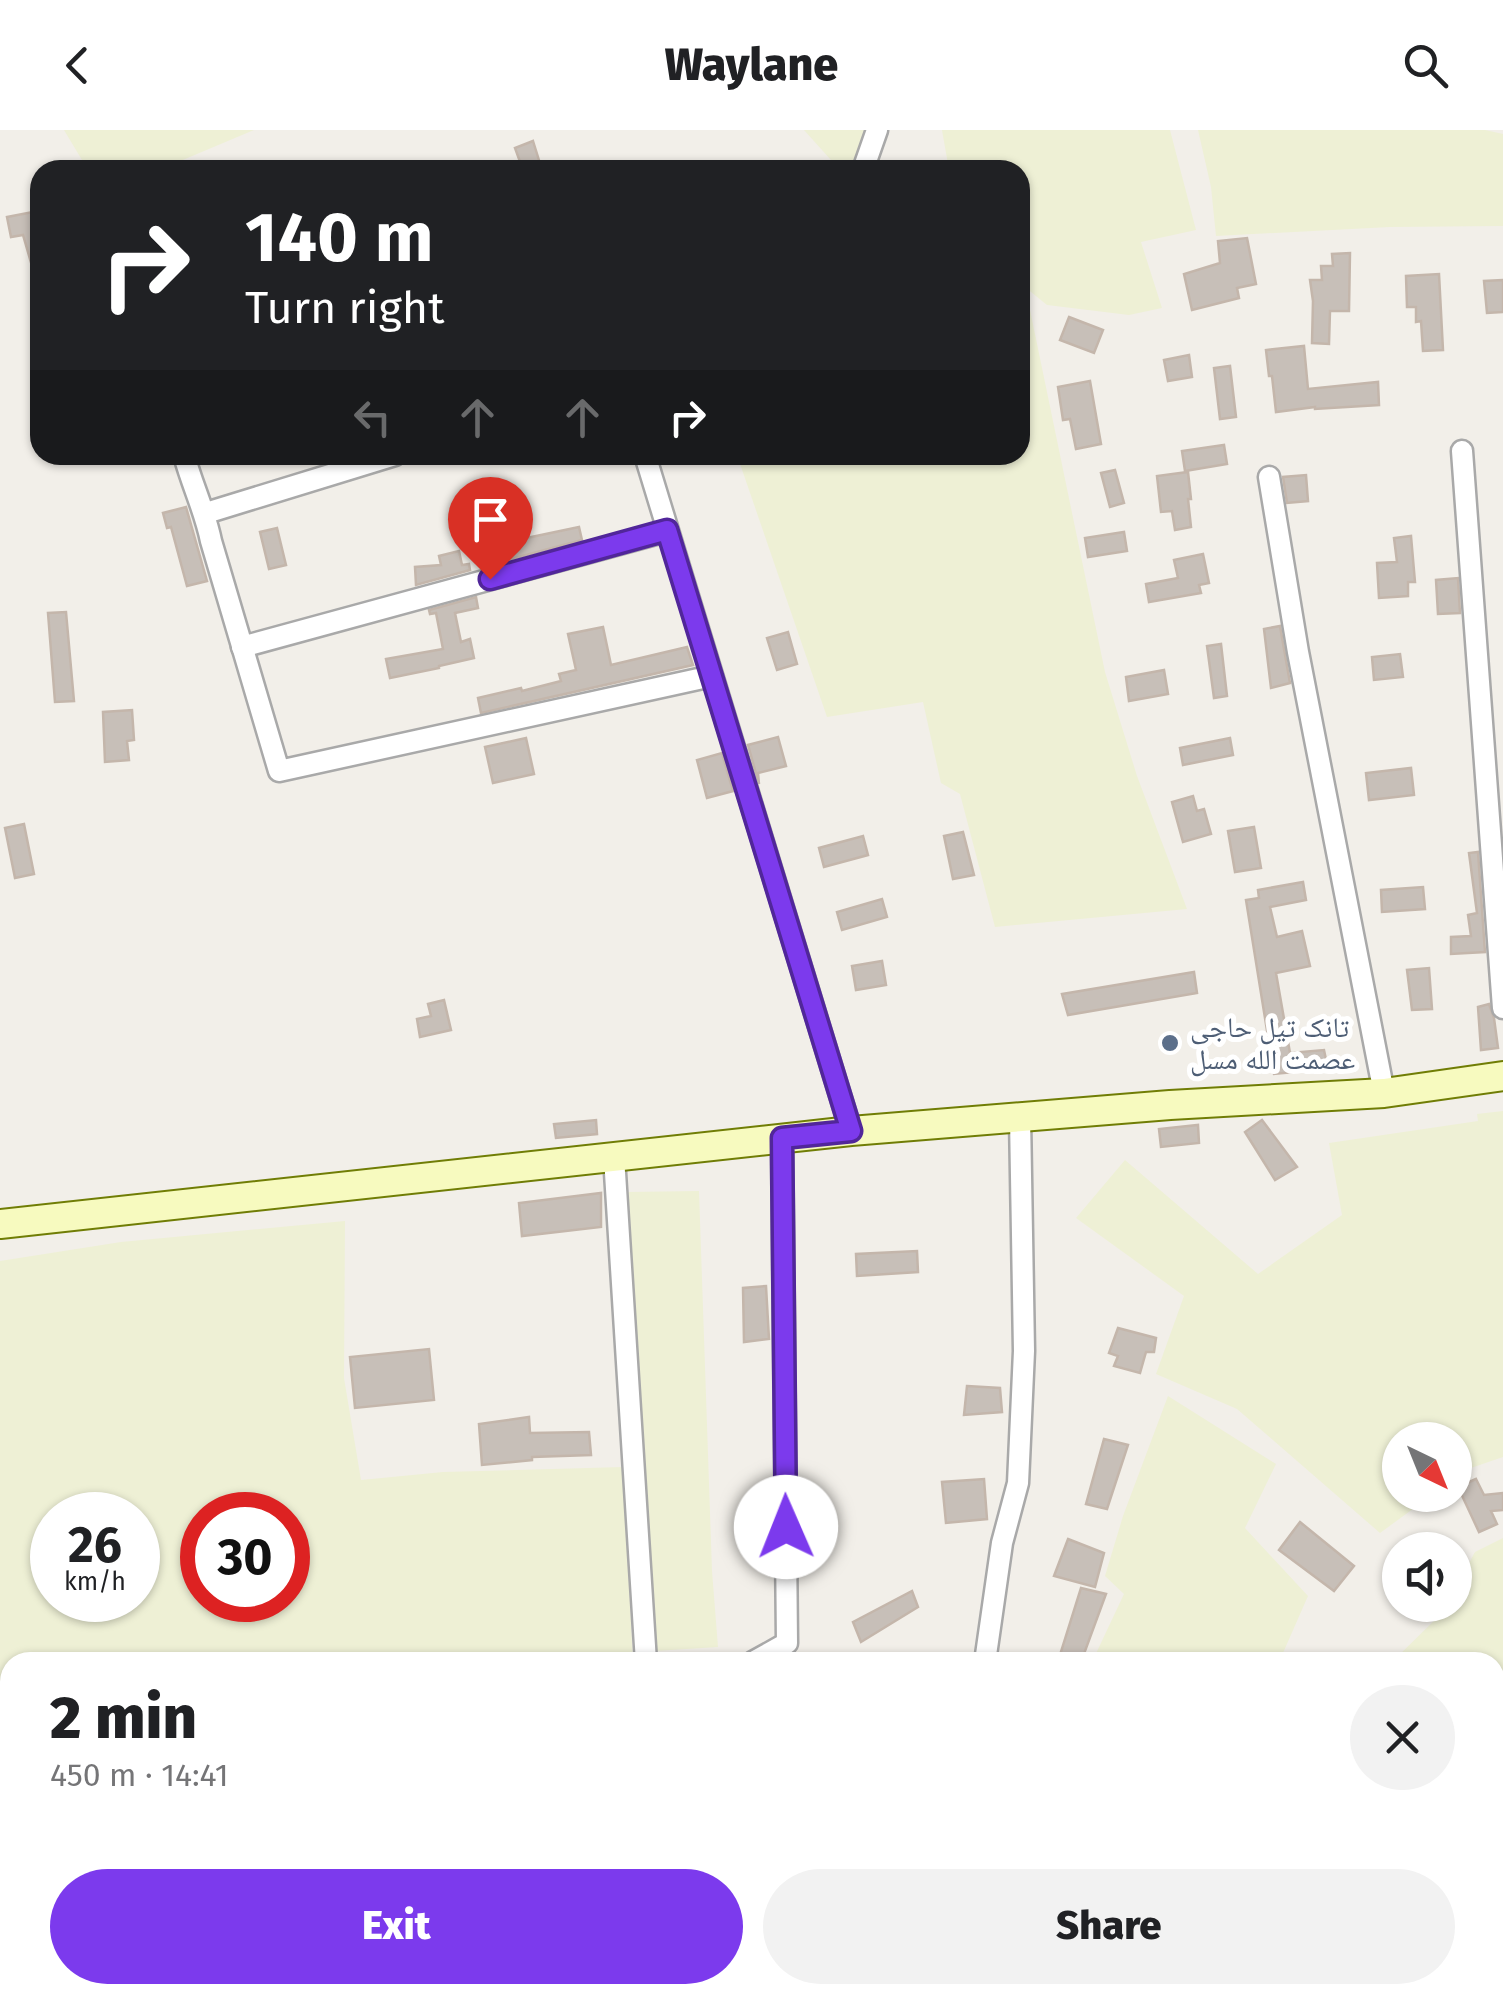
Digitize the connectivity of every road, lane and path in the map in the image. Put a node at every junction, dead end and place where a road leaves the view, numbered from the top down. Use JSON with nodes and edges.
{"nodes":[{"id":1,"x":877,"y":130,"type":"edge"},
{"id":2,"x":866,"y":160,"type":"edge"},
{"id":3,"x":1462,"y":450,"type":"dead end"},
{"id":4,"x":187,"y":465,"type":"edge"},
{"id":5,"x":363,"y":465,"type":"edge"},
{"id":6,"x":648,"y":465,"type":"edge"},
{"id":7,"x":1269,"y":477,"type":"dead end"},
{"id":8,"x":206,"y":513,"type":"junction"},
{"id":9,"x":667,"y":530,"type":"junction"},
{"id":10,"x":242,"y":647,"type":"junction"},
{"id":11,"x":712,"y":676,"type":"junction"},
{"id":12,"x":1503,"y":1008,"type":"edge"},
{"id":13,"x":1503,"y":1076,"type":"edge"},
{"id":14,"x":1384,"y":1093,"type":"junction"},
{"id":15,"x":1020,"y":1117,"type":"junction"},
{"id":16,"x":851,"y":1131,"type":"junction"},
{"id":17,"x":782,"y":1138,"type":"junction"},
{"id":18,"x":614,"y":1157,"type":"junction"},
{"id":19,"x":0,"y":1224,"type":"edge"},
{"id":20,"x":645,"y":1652,"type":"edge"},
{"id":21,"x":771,"y":1652,"type":"edge"},
{"id":22,"x":986,"y":1652,"type":"edge"}],
"edges":[{"from":1,"to":2,"type":"street"},
{"from":3,"to":12,"type":"street"},
{"from":4,"to":8,"type":"street"},
{"from":5,"to":8,"type":"street"},
{"from":6,"to":9,"type":"street"},
{"from":7,"to":14,"type":"street"},
{"from":8,"to":10,"type":"street"},
{"from":9,"to":10,"type":"street"},
{"from":9,"to":11,"type":"street"},
{"from":10,"to":11,"type":"street"},
{"from":11,"to":16,"type":"street"},
{"from":13,"to":14,"type":"main road"},
{"from":14,"to":15,"type":"main road"},
{"from":15,"to":16,"type":"main road"},
{"from":15,"to":22,"type":"street"},
{"from":16,"to":17,"type":"main road"},
{"from":17,"to":18,"type":"main road"},
{"from":17,"to":21,"type":"street"},
{"from":18,"to":19,"type":"main road"},
{"from":18,"to":20,"type":"street"}]}
